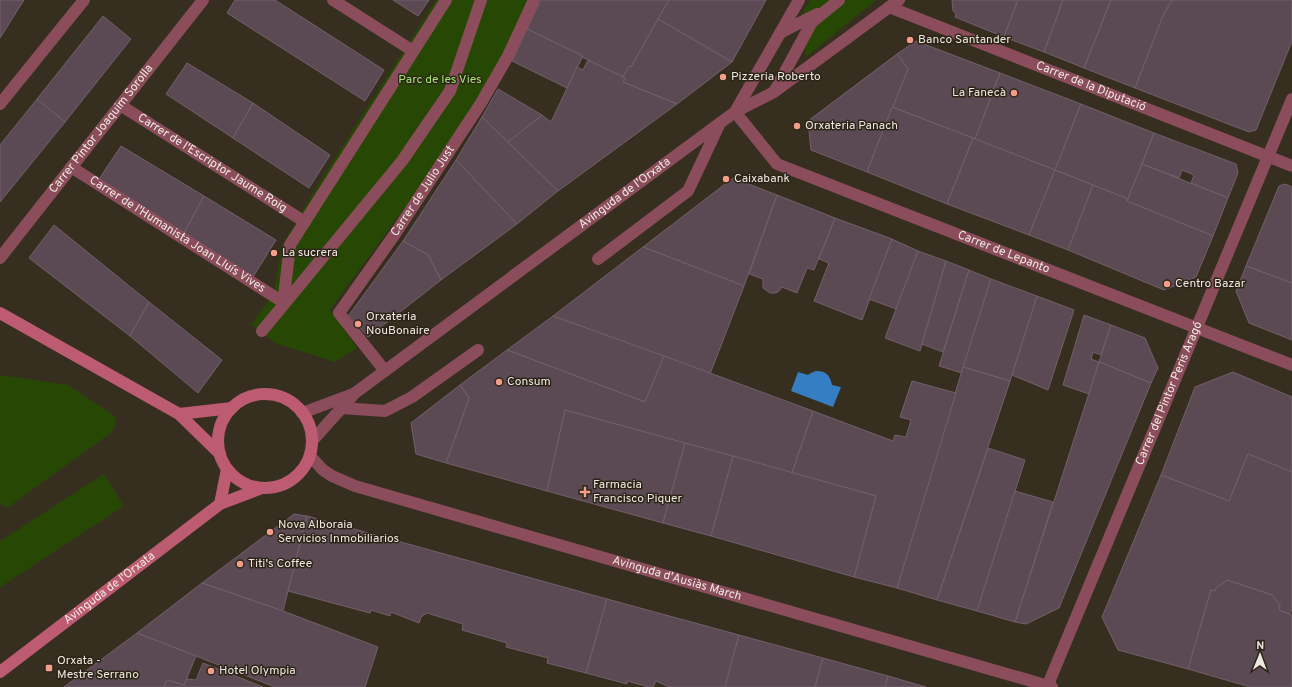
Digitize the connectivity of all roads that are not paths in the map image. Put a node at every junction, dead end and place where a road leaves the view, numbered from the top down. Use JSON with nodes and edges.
{"nodes":[{"id":1,"x":84,"y":0,"type":"edge"},
{"id":2,"x":203,"y":0,"type":"edge"},
{"id":3,"x":333,"y":0,"type":"edge"},
{"id":4,"x":446,"y":0,"type":"edge"},
{"id":5,"x":481,"y":0,"type":"edge"},
{"id":6,"x":534,"y":0,"type":"edge"},
{"id":7,"x":799,"y":0,"type":"edge"},
{"id":8,"x":838,"y":0,"type":"edge"},
{"id":9,"x":894,"y":3,"type":"edge"},
{"id":10,"x":780,"y":33,"type":"junction"},
{"id":11,"x":413,"y":51,"type":"junction"},
{"id":12,"x":774,"y":92,"type":"junction"},
{"id":13,"x":1292,"y":99,"type":"edge"},
{"id":14,"x":0,"y":104,"type":"edge"},
{"id":15,"x":120,"y":105,"type":"junction"},
{"id":16,"x":735,"y":112,"type":"junction"},
{"id":17,"x":720,"y":123,"type":"junction"},
{"id":18,"x":1268,"y":157,"type":"junction"},
{"id":19,"x":1292,"y":166,"type":"edge"},
{"id":20,"x":71,"y":167,"type":"junction"},
{"id":21,"x":304,"y":222,"type":"junction"},
{"id":22,"x":0,"y":258,"type":"edge"},
{"id":23,"x":598,"y":259,"type":"dead end"},
{"id":24,"x":283,"y":303,"type":"junction"},
{"id":25,"x":0,"y":313,"type":"edge"},
{"id":26,"x":1196,"y":328,"type":"junction"},
{"id":27,"x":262,"y":331,"type":"dead end"},
{"id":28,"x":478,"y":350,"type":"dead end"},
{"id":29,"x":1292,"y":365,"type":"edge"},
{"id":30,"x":385,"y":371,"type":"junction"},
{"id":31,"x":355,"y":394,"type":"junction"},
{"id":32,"x":232,"y":408,"type":"junction"},
{"id":33,"x":341,"y":408,"type":"junction"},
{"id":34,"x":302,"y":413,"type":"junction"},
{"id":35,"x":178,"y":414,"type":"junction"},
{"id":36,"x":312,"y":441,"type":"junction"},
{"id":37,"x":220,"y":454,"type":"junction"},
{"id":38,"x":310,"y":456,"type":"junction"},
{"id":39,"x":227,"y":469,"type":"junction"},
{"id":40,"x":262,"y":488,"type":"junction"},
{"id":41,"x":220,"y":504,"type":"junction"},
{"id":42,"x":0,"y":672,"type":"edge"},
{"id":43,"x":1049,"y":687,"type":"edge"}],
"edges":[{"from":1,"to":14,"type":"street"},
{"from":2,"to":15,"type":"street","name":"Carrer Pintor Joaquim Sorolla"},
{"from":3,"to":11,"type":"street"},
{"from":4,"to":11,"type":"street"},
{"from":5,"to":24,"type":"street"},
{"from":6,"to":30,"type":"street","name":"Carrer de Julio Just"},
{"from":7,"to":10,"type":"street"},
{"from":8,"to":10,"type":"street"},
{"from":8,"to":12,"type":"street"},
{"from":9,"to":12,"type":"street","name":"Avinguda de l'Orxata"},
{"from":9,"to":18,"type":"street","name":"Carrer de la Diputació"},
{"from":10,"to":16,"type":"street"},
{"from":11,"to":21,"type":"street"},
{"from":12,"to":16,"type":"street","name":"Avinguda de l'Orxata"},
{"from":13,"to":18,"type":"street","name":"Carrer del Pintor Peris Aragó"},
{"from":15,"to":20,"type":"street","name":"Carrer Pintor Joaquim Sorolla"},
{"from":15,"to":21,"type":"street","name":"Carrer de l'Escriptor Jaume Roig"},
{"from":16,"to":17,"type":"street","name":"Avinguda de l'Orxata"},
{"from":16,"to":26,"type":"street","name":"Carrer de Lepanto"},
{"from":17,"to":23,"type":"street"},
{"from":17,"to":30,"type":"street","name":"Avinguda de l'Orxata"},
{"from":18,"to":19,"type":"street","name":"Carrer de la Diputació"},
{"from":18,"to":26,"type":"street","name":"Carrer del Pintor Peris Aragó"},
{"from":20,"to":22,"type":"street","name":"Carrer Pintor Joaquim Sorolla"},
{"from":20,"to":24,"type":"street","name":"Carrer de l'Humanista Joan Lluís Vives"},
{"from":21,"to":24,"type":"street"},
{"from":24,"to":27,"type":"street"},
{"from":25,"to":35,"type":"main road"},
{"from":26,"to":29,"type":"street","name":"Carrer de Lepanto"},
{"from":26,"to":43,"type":"street","name":"Carrer del Pintor Peris Aragó"},
{"from":28,"to":33,"type":"street"},
{"from":30,"to":31,"type":"street","name":"Avinguda de l'Orxata"},
{"from":31,"to":33,"type":"street","name":"Avinguda de l'Orxata"},
{"from":31,"to":34,"type":"street","name":"Avinguda de l'Orxata"},
{"from":32,"to":34,"type":"main road"},
{"from":32,"to":35,"type":"main road"},
{"from":32,"to":37,"type":"main road"},
{"from":33,"to":36,"type":"street","name":"Avinguda de l'Orxata"},
{"from":34,"to":36,"type":"main road"},
{"from":35,"to":37,"type":"main road"},
{"from":36,"to":38,"type":"main road"},
{"from":37,"to":39,"type":"main road"},
{"from":38,"to":40,"type":"main road"},
{"from":38,"to":43,"type":"street","name":"Avinguda d'Ausiàs March"},
{"from":39,"to":40,"type":"main road"},
{"from":39,"to":41,"type":"main road"},
{"from":40,"to":41,"type":"main road","name":"Avinguda de l'Orxata"},
{"from":41,"to":42,"type":"main road","name":"Avinguda de l'Orxata"}]}
